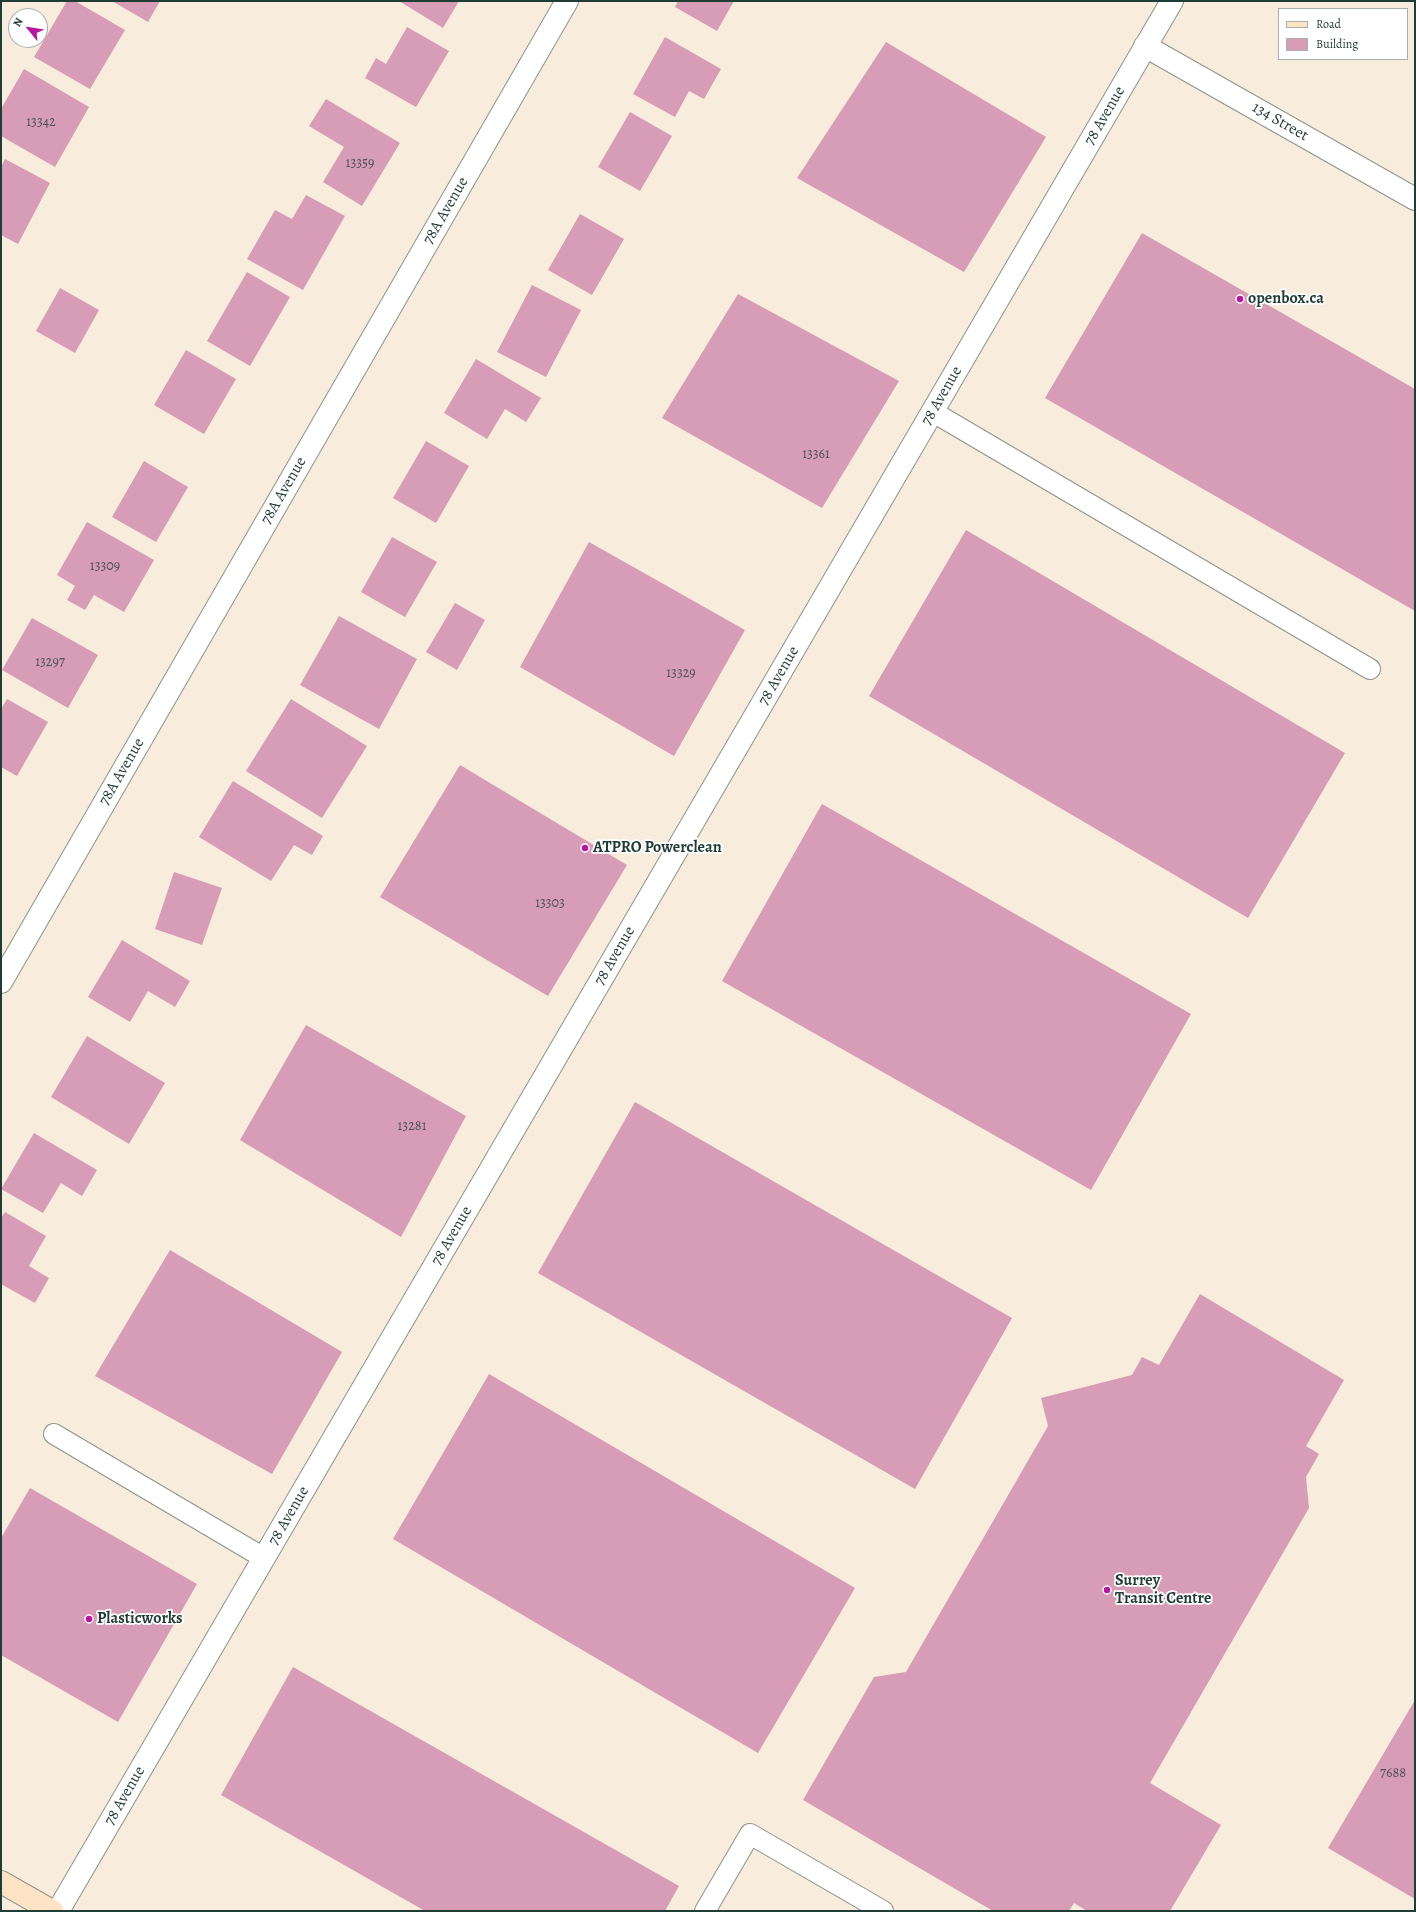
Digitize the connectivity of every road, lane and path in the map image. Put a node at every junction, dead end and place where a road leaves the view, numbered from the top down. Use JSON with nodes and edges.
{"nodes":[{"id":1,"x":567,"y":1,"type":"edge"},
{"id":2,"x":1172,"y":1,"type":"edge"},
{"id":3,"x":1145,"y":46,"type":"junction"},
{"id":4,"x":1415,"y":199,"type":"edge"},
{"id":5,"x":933,"y":412,"type":"junction"},
{"id":6,"x":1370,"y":668,"type":"dead end"},
{"id":7,"x":1,"y":982,"type":"edge"},
{"id":8,"x":54,"y":1434,"type":"dead end"},
{"id":9,"x":264,"y":1558,"type":"junction"},
{"id":10,"x":1,"y":1882,"type":"edge"},
{"id":11,"x":52,"y":1911,"type":"edge"},
{"id":12,"x":58,"y":1911,"type":"edge"},
{"id":13,"x":705,"y":1911,"type":"edge"},
{"id":14,"x":883,"y":1911,"type":"edge"}],
"edges":[{"from":1,"to":7,"type":"street","name":"78A Avenue"},
{"from":2,"to":3,"type":"street","name":"78 Avenue"},
{"from":3,"to":4,"type":"street","name":"134 Street"},
{"from":3,"to":5,"type":"street","name":"78 Avenue"},
{"from":5,"to":6,"type":"lane"},
{"from":5,"to":9,"type":"street","name":"78 Avenue"},
{"from":8,"to":9,"type":"lane"},
{"from":9,"to":12,"type":"street","name":"78 Avenue"},
{"from":10,"to":11,"type":"main road"},
{"from":13,"to":14,"type":"lane"}]}
